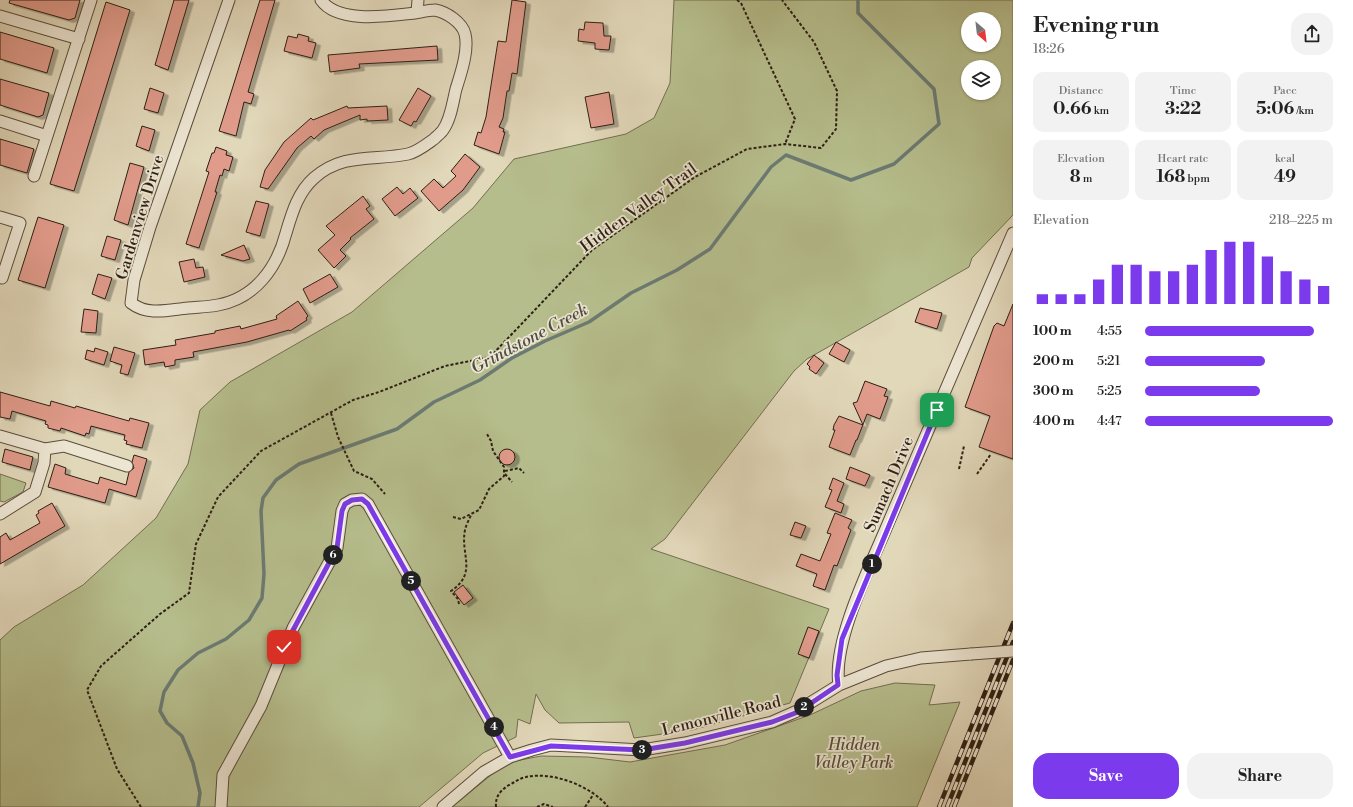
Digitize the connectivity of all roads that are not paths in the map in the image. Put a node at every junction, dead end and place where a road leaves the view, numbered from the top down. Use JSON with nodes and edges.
{"nodes":[{"id":1,"x":229,"y":0,"type":"edge"},
{"id":2,"x":321,"y":0,"type":"edge"},
{"id":3,"x":418,"y":0,"type":"edge"},
{"id":4,"x":91,"y":2,"type":"edge"},
{"id":5,"x":417,"y":12,"type":"junction"},
{"id":6,"x":0,"y":16,"type":"edge"},
{"id":7,"x":79,"y":39,"type":"junction"},
{"id":8,"x":0,"y":121,"type":"edge"},
{"id":9,"x":47,"y":136,"type":"junction"},
{"id":10,"x":34,"y":176,"type":"dead end"},
{"id":11,"x":0,"y":217,"type":"edge"},
{"id":12,"x":1013,"y":233,"type":"edge"},
{"id":13,"x":2,"y":278,"type":"dead end"},
{"id":14,"x":0,"y":436,"type":"edge"},
{"id":15,"x":45,"y":449,"type":"junction"},
{"id":16,"x":127,"y":466,"type":"dead end"},
{"id":17,"x":0,"y":514,"type":"edge"},
{"id":18,"x":1013,"y":651,"type":"edge"},
{"id":19,"x":838,"y":685,"type":"junction"},
{"id":20,"x":510,"y":757,"type":"junction"},
{"id":21,"x":221,"y":807,"type":"edge"},
{"id":22,"x":443,"y":807,"type":"edge"}],
"edges":[{"from":1,"to":5,"type":"street","name":"Gardenview Drive"},
{"from":2,"to":5,"type":"street","name":"Gardenview Drive"},
{"from":3,"to":5,"type":"street"},
{"from":4,"to":7,"type":"street"},
{"from":6,"to":7,"type":"street"},
{"from":7,"to":9,"type":"street"},
{"from":8,"to":9,"type":"street"},
{"from":9,"to":10,"type":"street"},
{"from":11,"to":13,"type":"street"},
{"from":12,"to":19,"type":"street","name":"Sumach Drive"},
{"from":14,"to":15,"type":"street"},
{"from":15,"to":16,"type":"street"},
{"from":15,"to":17,"type":"street"},
{"from":18,"to":19,"type":"street","name":"Lemonville Road","bridge":true},
{"from":19,"to":20,"type":"street","name":"Lemonville Road"},
{"from":20,"to":21,"type":"street"},
{"from":20,"to":22,"type":"street","name":"Lemonville Road"}]}
